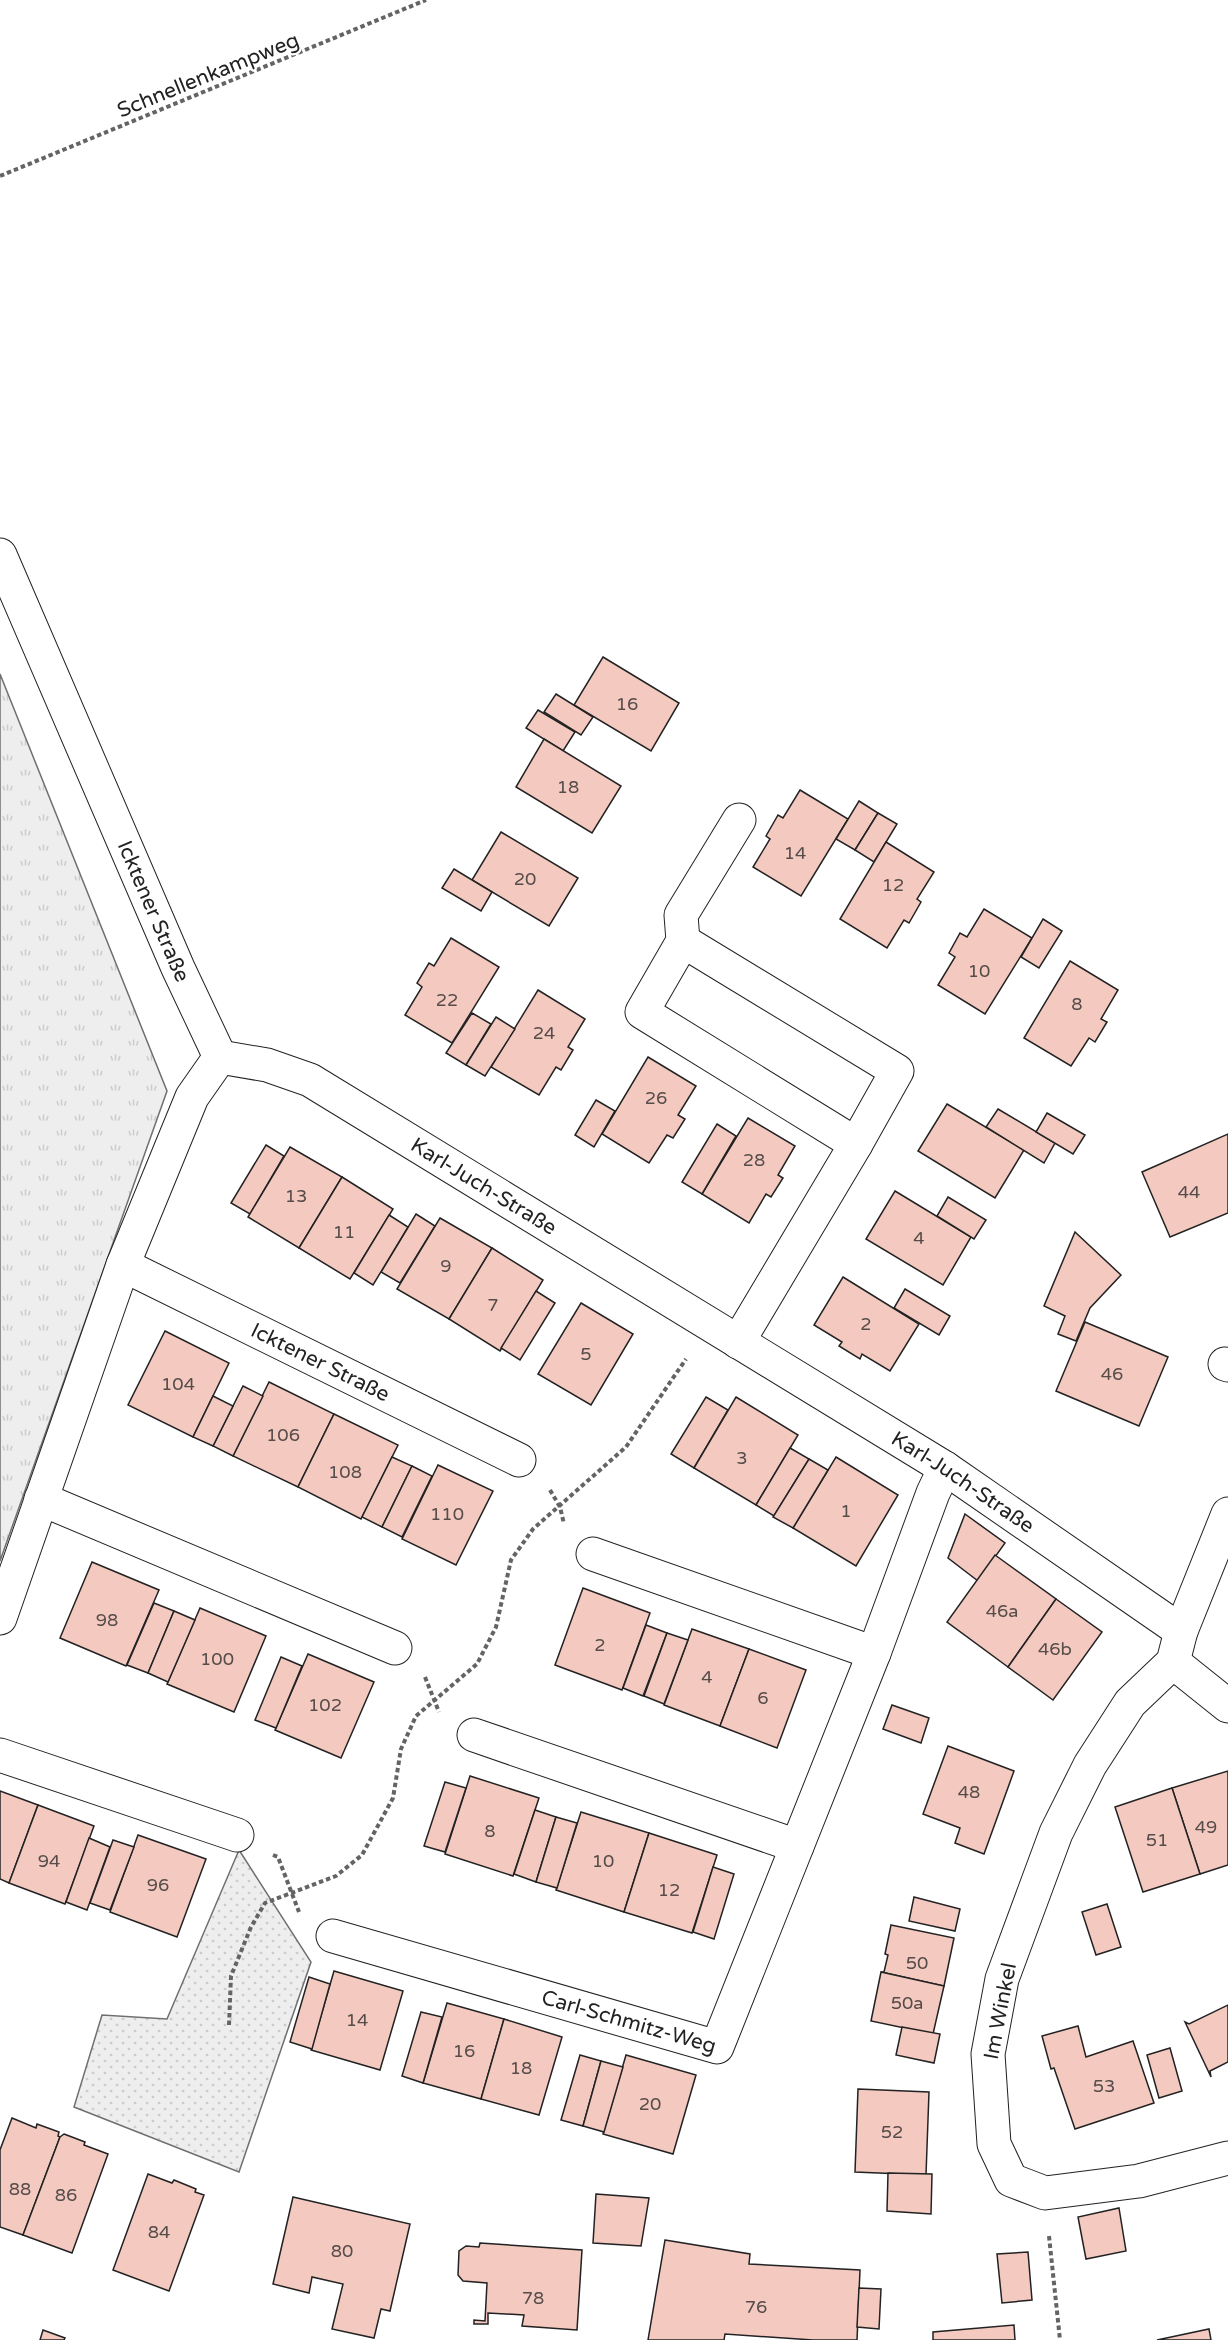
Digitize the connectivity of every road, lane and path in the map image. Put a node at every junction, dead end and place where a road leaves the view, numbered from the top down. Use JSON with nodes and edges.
{"nodes":[{"id":1,"x":426,"y":0,"type":"edge"},
{"id":2,"x":0,"y":176,"type":"edge"},
{"id":3,"x":0,"y":555,"type":"edge"},
{"id":4,"x":739,"y":820,"type":"dead end"},
{"id":5,"x":683,"y":941,"type":"junction"},
{"id":6,"x":220,"y":1057,"type":"junction"},
{"id":7,"x":856,"y":1144,"type":"junction"},
{"id":8,"x":123,"y":1265,"type":"junction"},
{"id":9,"x":710,"y":1326,"type":"junction"},
{"id":10,"x":738,"y":1342,"type":"junction"},
{"id":11,"x":519,"y":1460,"type":"joint"},
{"id":12,"x":945,"y":1468,"type":"junction"},
{"id":13,"x":41,"y":1499,"type":"junction"},
{"id":14,"x":560,"y":1507,"type":"junction"},
{"id":15,"x":1228,"y":1514,"type":"edge"},
{"id":16,"x":593,"y":1554,"type":"joint"},
{"id":17,"x":0,"y":1618,"type":"edge"},
{"id":18,"x":1181,"y":1631,"type":"junction"},
{"id":19,"x":395,"y":1648,"type":"joint"},
{"id":20,"x":874,"y":1653,"type":"junction"},
{"id":21,"x":1173,"y":1662,"type":"junction"},
{"id":22,"x":434,"y":1700,"type":"junction"},
{"id":23,"x":1228,"y":1706,"type":"edge"},
{"id":24,"x":474,"y":1736,"type":"joint"},
{"id":25,"x":0,"y":1755,"type":"edge"},
{"id":26,"x":237,"y":1835,"type":"joint"},
{"id":27,"x":797,"y":1846,"type":"junction"},
{"id":28,"x":291,"y":1893,"type":"junction"},
{"id":29,"x":333,"y":1936,"type":"joint"},
{"id":30,"x":230,"y":2025,"type":"dead end"},
{"id":31,"x":1228,"y":2158,"type":"edge"},
{"id":32,"x":1045,"y":2193,"type":"junction"},
{"id":33,"x":1060,"y":2340,"type":"edge"}],
"edges":[{"from":1,"to":2,"type":"path","name":"Schnellenkampweg"},
{"from":3,"to":6,"type":"street","name":"Icktener Straße"},
{"from":4,"to":5,"type":"street"},
{"from":5,"to":7,"type":"street"},
{"from":5,"to":7,"type":"street"},
{"from":6,"to":8,"type":"street"},
{"from":6,"to":9,"type":"street","name":"Karl-Juch-Straße"},
{"from":7,"to":10,"type":"street"},
{"from":8,"to":11,"type":"street","name":"Icktener Straße"},
{"from":8,"to":13,"type":"street"},
{"from":9,"to":10,"type":"street","name":"Karl-Juch-Straße"},
{"from":9,"to":14,"type":"path"},
{"from":10,"to":12,"type":"street","name":"Karl-Juch-Straße"},
{"from":11,"to":14,"type":"path"},
{"from":12,"to":18,"type":"street","name":"Karl-Juch-Straße"},
{"from":12,"to":20,"type":"street","name":"Carl-Schmitz-Weg"},
{"from":13,"to":17,"type":"street"},
{"from":13,"to":19,"type":"street"},
{"from":14,"to":16,"type":"path"},
{"from":14,"to":22,"type":"path"},
{"from":15,"to":18,"type":"street"},
{"from":16,"to":20,"type":"street"},
{"from":18,"to":21,"type":"street"},
{"from":19,"to":22,"type":"path"},
{"from":20,"to":27,"type":"street","name":"Carl-Schmitz-Weg"},
{"from":21,"to":23,"type":"street"},
{"from":21,"to":32,"type":"street","name":"Im Winkel"},
{"from":22,"to":24,"type":"path"},
{"from":22,"to":28,"type":"path"},
{"from":24,"to":27,"type":"street"},
{"from":25,"to":26,"type":"street"},
{"from":26,"to":28,"type":"path"},
{"from":27,"to":29,"type":"street","name":"Carl-Schmitz-Weg"},
{"from":28,"to":29,"type":"path"},
{"from":28,"to":30,"type":"path"},
{"from":31,"to":32,"type":"street","name":"Im Winkel"},
{"from":32,"to":33,"type":"path"}]}
